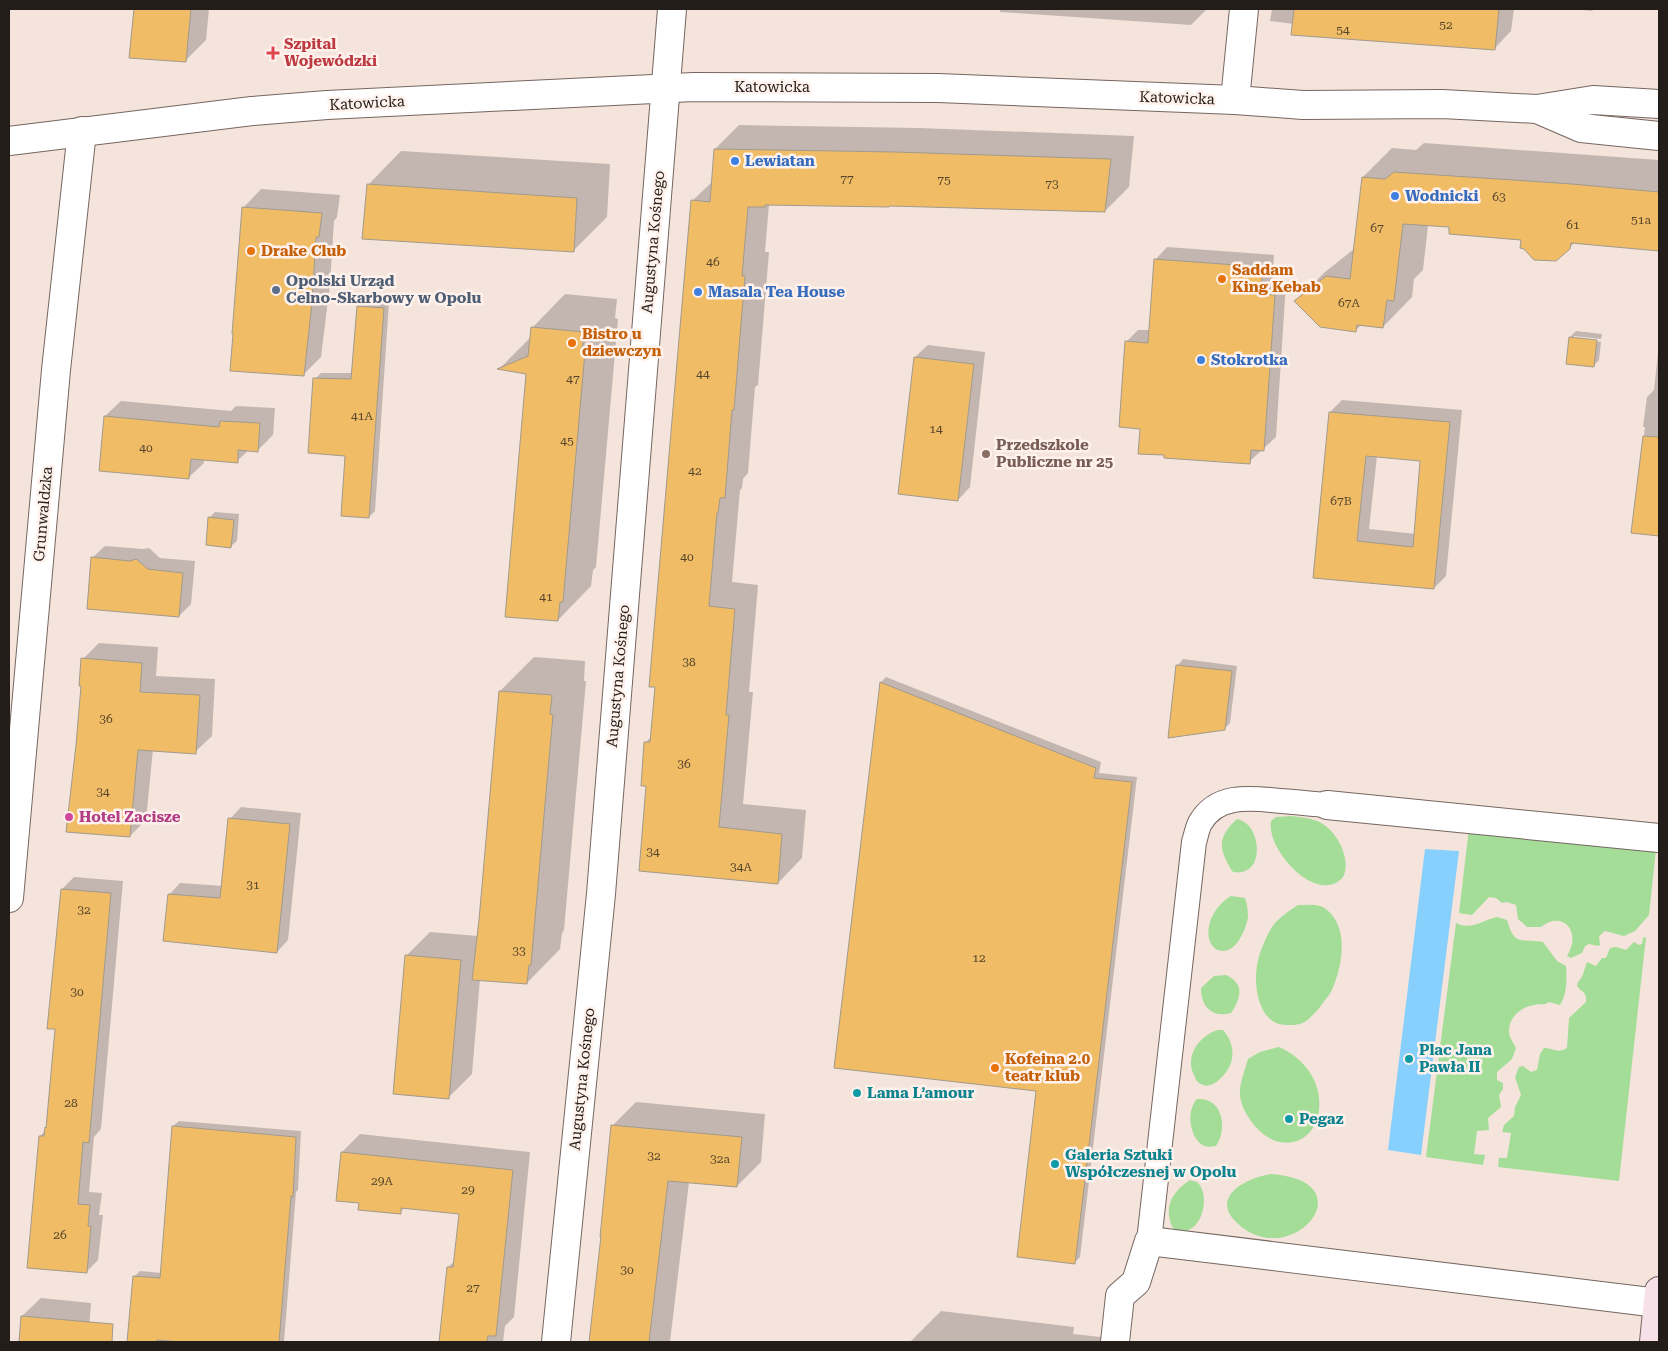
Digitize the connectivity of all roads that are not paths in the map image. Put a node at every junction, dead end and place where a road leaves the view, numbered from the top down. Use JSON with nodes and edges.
{"nodes":[{"id":1,"x":672,"y":9,"type":"edge"},
{"id":2,"x":1244,"y":9,"type":"edge"},
{"id":3,"x":664,"y":88,"type":"junction"},
{"id":4,"x":1235,"y":100,"type":"junction"},
{"id":5,"x":1659,"y":104,"type":"edge"},
{"id":6,"x":1537,"y":109,"type":"junction"},
{"id":7,"x":82,"y":131,"type":"junction"},
{"id":8,"x":1659,"y":136,"type":"edge"},
{"id":9,"x":9,"y":141,"type":"edge"},
{"id":10,"x":1328,"y":805,"type":"joint"},
{"id":11,"x":1659,"y":838,"type":"edge"},
{"id":12,"x":9,"y":898,"type":"edge"},
{"id":13,"x":1149,"y":1241,"type":"junction"},
{"id":14,"x":1659,"y":1297,"type":"edge"},
{"id":15,"x":556,"y":1342,"type":"edge"},
{"id":16,"x":1115,"y":1342,"type":"edge"},
{"id":17,"x":1654,"y":1342,"type":"edge"}],
"edges":[{"from":1,"to":3,"type":"street","name":"Augustyna Kośnego"},
{"from":2,"to":4,"type":"street"},
{"from":3,"to":4,"type":"street","name":"Katowicka"},
{"from":3,"to":7,"type":"street","name":"Katowicka"},
{"from":3,"to":15,"type":"street","name":"Augustyna Kośnego"},
{"from":4,"to":6,"type":"street","name":"Katowicka"},
{"from":5,"to":6,"type":"street","name":"Katowicka"},
{"from":6,"to":8,"type":"street","name":"Katowicka"},
{"from":7,"to":9,"type":"street","name":"Katowicka"},
{"from":7,"to":12,"type":"street","name":"Grunwaldzka"},
{"from":10,"to":11,"type":"street"},
{"from":10,"to":13,"type":"street"},
{"from":13,"to":14,"type":"street"},
{"from":13,"to":16,"type":"street"},
{"from":14,"to":17,"type":"main road"}]}
